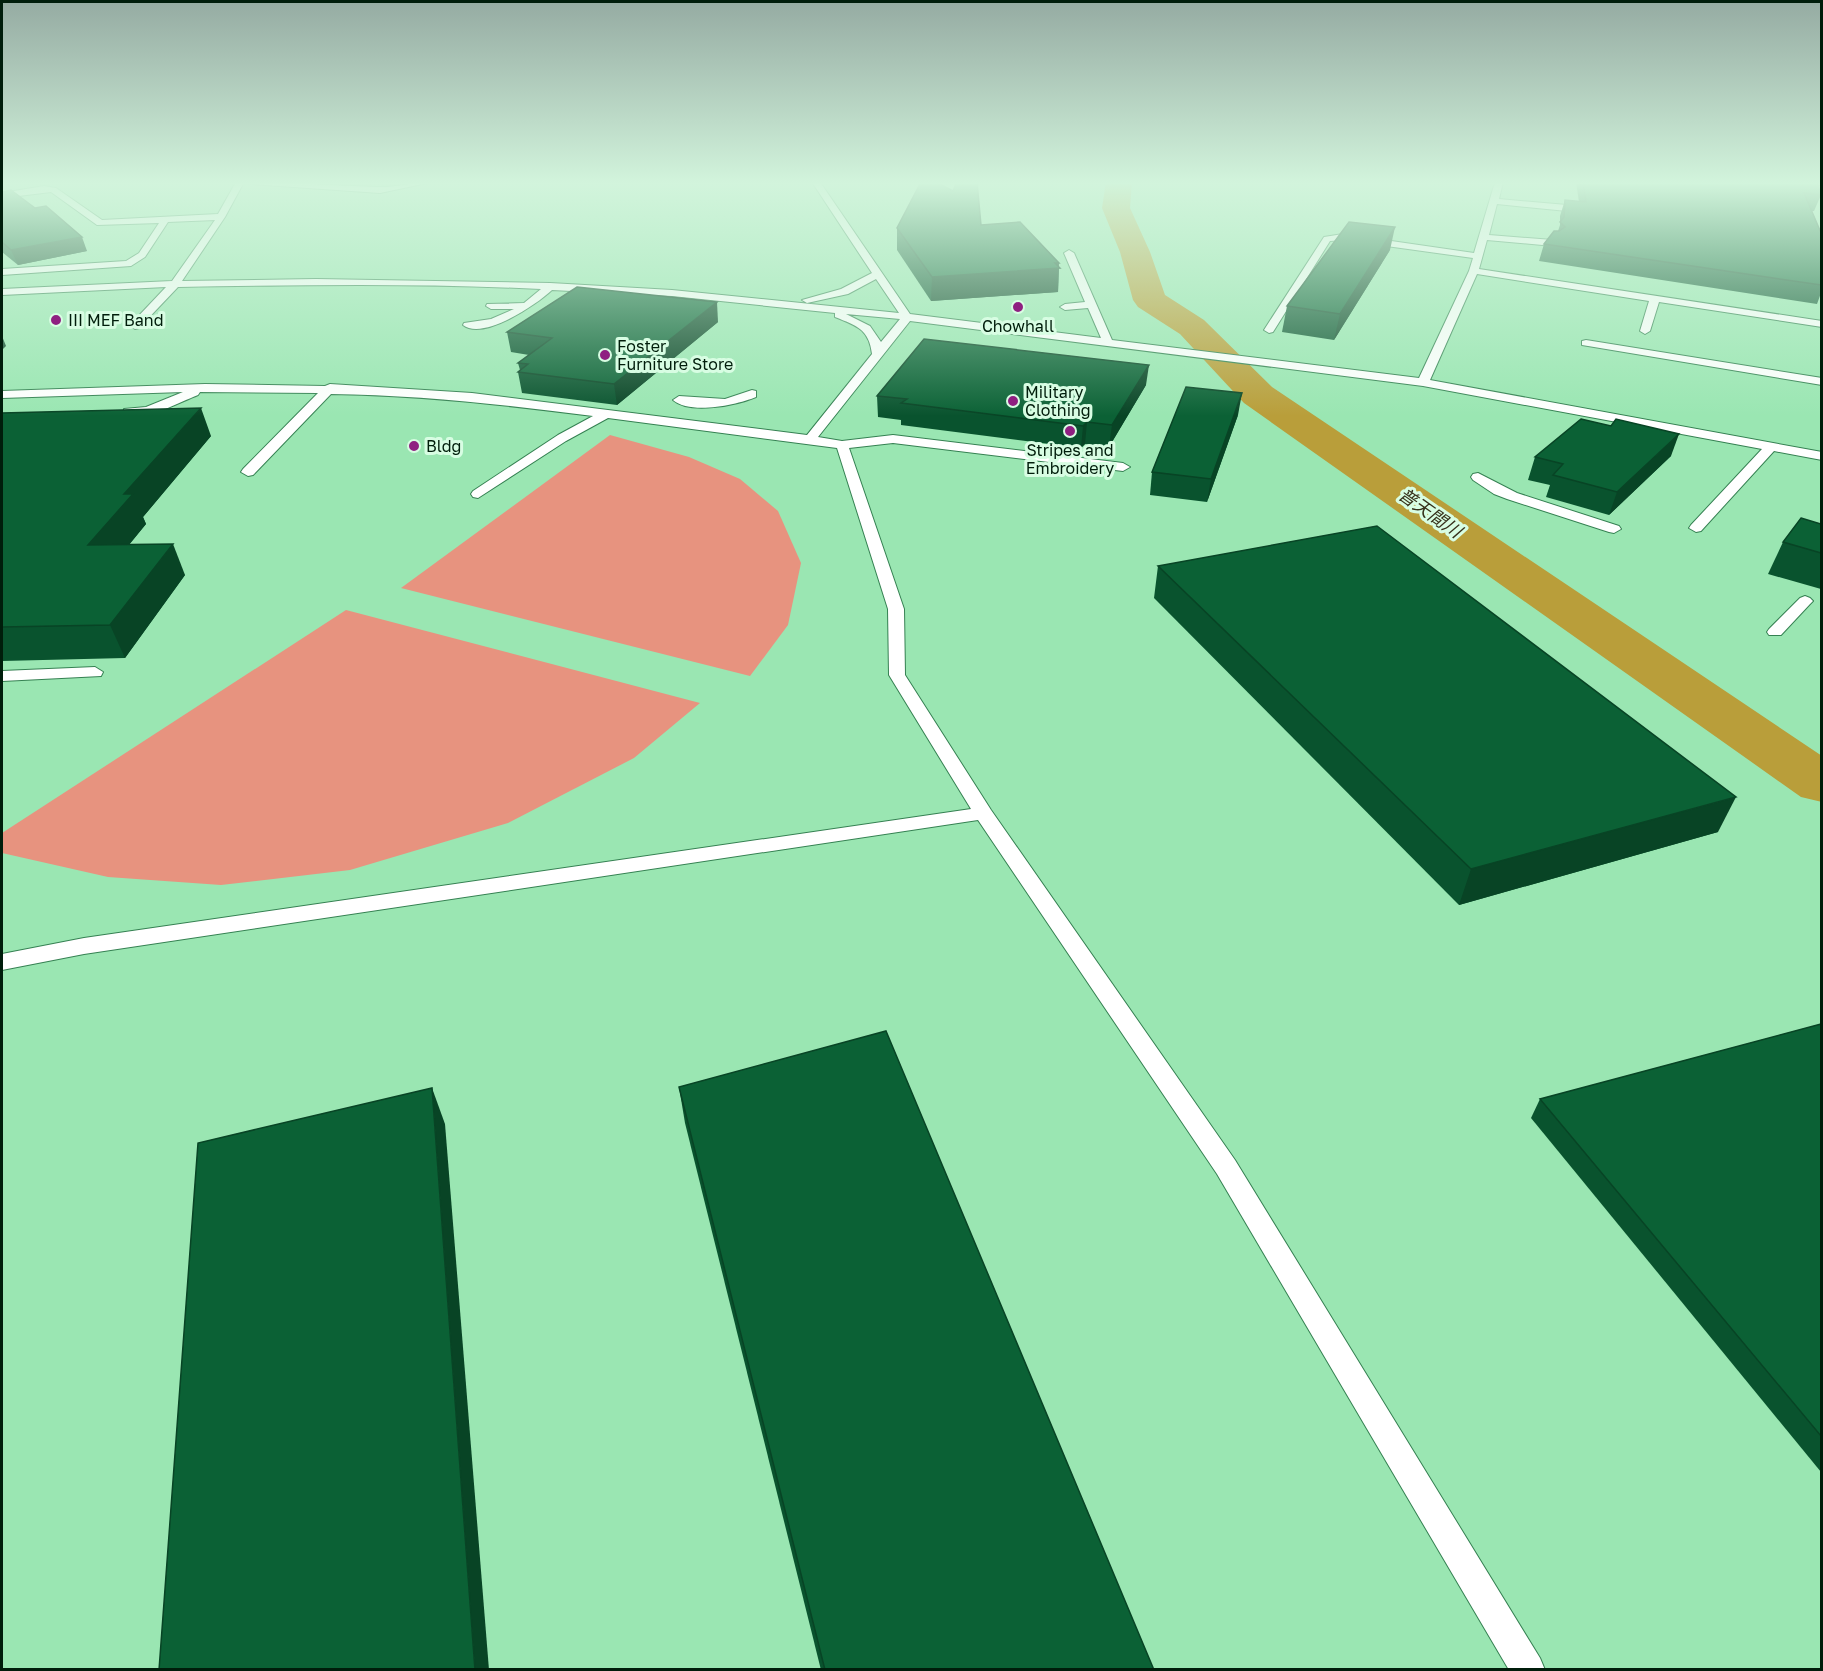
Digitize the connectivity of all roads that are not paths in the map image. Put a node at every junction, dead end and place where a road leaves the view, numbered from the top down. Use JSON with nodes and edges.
{"nodes":[{"id":1,"x":134,"y":260,"type":"edge"},
{"id":2,"x":191,"y":260,"type":"edge"},
{"id":3,"x":869,"y":260,"type":"edge"},
{"id":4,"x":1072,"y":260,"type":"edge"},
{"id":5,"x":1313,"y":260,"type":"edge"},
{"id":6,"x":1478,"y":260,"type":"edge"},
{"id":7,"x":1474,"y":271,"type":"junction"},
{"id":8,"x":2,"y":272,"type":"edge"},
{"id":9,"x":878,"y":273,"type":"junction"},
{"id":10,"x":175,"y":284,"type":"junction"},
{"id":11,"x":550,"y":286,"type":"junction"},
{"id":12,"x":2,"y":292,"type":"edge"},
{"id":13,"x":1655,"y":299,"type":"junction"},
{"id":14,"x":750,"y":301,"type":"junction"},
{"id":15,"x":1092,"y":305,"type":"junction"},
{"id":16,"x":491,"y":306,"type":"dead end"},
{"id":17,"x":530,"y":306,"type":"junction"},
{"id":18,"x":1065,"y":307,"type":"dead end"},
{"id":19,"x":825,"y":309,"type":"junction"},
{"id":20,"x":907,"y":317,"type":"junction"},
{"id":21,"x":1821,"y":324,"type":"edge"},
{"id":22,"x":468,"y":325,"type":"dead end"},
{"id":23,"x":135,"y":326,"type":"dead end"},
{"id":24,"x":1269,"y":330,"type":"dead end"},
{"id":25,"x":1645,"y":332,"type":"dead end"},
{"id":26,"x":1108,"y":342,"type":"junction"},
{"id":27,"x":1586,"y":343,"type":"dead end"},
{"id":28,"x":877,"y":354,"type":"junction"},
{"id":29,"x":1423,"y":382,"type":"junction"},
{"id":30,"x":1821,"y":382,"type":"edge"},
{"id":31,"x":205,"y":388,"type":"junction"},
{"id":32,"x":330,"y":388,"type":"junction"},
{"id":33,"x":752,"y":394,"type":"dead end"},
{"id":34,"x":2,"y":395,"type":"edge"},
{"id":35,"x":1553,"y":404,"type":"junction"},
{"id":36,"x":114,"y":412,"type":"edge"},
{"id":37,"x":607,"y":413,"type":"junction"},
{"id":38,"x":1542,"y":419,"type":"dead end"},
{"id":39,"x":655,"y":420,"type":"junction"},
{"id":40,"x":810,"y":439,"type":"junction"},
{"id":41,"x":842,"y":445,"type":"junction"},
{"id":42,"x":1772,"y":445,"type":"junction"},
{"id":43,"x":1821,"y":456,"type":"edge"},
{"id":44,"x":1123,"y":467,"type":"dead end"},
{"id":45,"x":248,"y":472,"type":"dead end"},
{"id":46,"x":1478,"y":477,"type":"dead end"},
{"id":47,"x":478,"y":494,"type":"dead end"},
{"id":48,"x":1696,"y":528,"type":"dead end"},
{"id":49,"x":1614,"y":529,"type":"dead end"},
{"id":50,"x":1805,"y":602,"type":"dead end"},
{"id":51,"x":1775,"y":632,"type":"dead end"},
{"id":52,"x":95,"y":672,"type":"dead end"},
{"id":53,"x":2,"y":676,"type":"edge"},
{"id":54,"x":983,"y":813,"type":"junction"},
{"id":55,"x":2,"y":962,"type":"edge"},
{"id":56,"x":1528,"y":1670,"type":"edge"}],
"edges":[{"from":1,"to":8,"type":"lane"},
{"from":2,"to":10,"type":"lane"},
{"from":3,"to":9,"type":"lane"},
{"from":4,"to":15,"type":"lane"},
{"from":5,"to":24,"type":"lane"},
{"from":6,"to":7,"type":"lane"},
{"from":7,"to":13,"type":"lane"},
{"from":7,"to":29,"type":"lane"},
{"from":9,"to":14,"type":"lane"},
{"from":9,"to":20,"type":"lane"},
{"from":10,"to":11,"type":"lane"},
{"from":10,"to":12,"type":"lane"},
{"from":10,"to":23,"type":"lane"},
{"from":11,"to":14,"type":"lane"},
{"from":11,"to":17,"type":"lane"},
{"from":13,"to":21,"type":"lane"},
{"from":13,"to":25,"type":"lane"},
{"from":14,"to":19,"type":"lane"},
{"from":15,"to":18,"type":"lane"},
{"from":15,"to":26,"type":"lane"},
{"from":16,"to":17,"type":"lane"},
{"from":17,"to":22,"type":"lane"},
{"from":19,"to":20,"type":"lane"},
{"from":19,"to":28,"type":"lane"},
{"from":20,"to":26,"type":"lane"},
{"from":20,"to":28,"type":"lane"},
{"from":26,"to":29,"type":"lane"},
{"from":27,"to":30,"type":"lane"},
{"from":28,"to":40,"type":"lane"},
{"from":29,"to":35,"type":"lane"},
{"from":31,"to":32,"type":"lane"},
{"from":31,"to":34,"type":"lane"},
{"from":31,"to":36,"type":"lane"},
{"from":32,"to":37,"type":"lane"},
{"from":32,"to":45,"type":"lane"},
{"from":33,"to":39,"type":"lane"},
{"from":35,"to":38,"type":"lane"},
{"from":35,"to":42,"type":"lane"},
{"from":37,"to":39,"type":"lane"},
{"from":37,"to":47,"type":"lane"},
{"from":39,"to":40,"type":"lane"},
{"from":40,"to":41,"type":"lane"},
{"from":41,"to":44,"type":"lane"},
{"from":41,"to":54,"type":"lane"},
{"from":42,"to":43,"type":"lane"},
{"from":42,"to":48,"type":"lane"},
{"from":46,"to":49,"type":"lane"},
{"from":50,"to":51,"type":"lane"},
{"from":52,"to":53,"type":"lane"},
{"from":54,"to":55,"type":"lane"},
{"from":54,"to":56,"type":"lane"}]}
